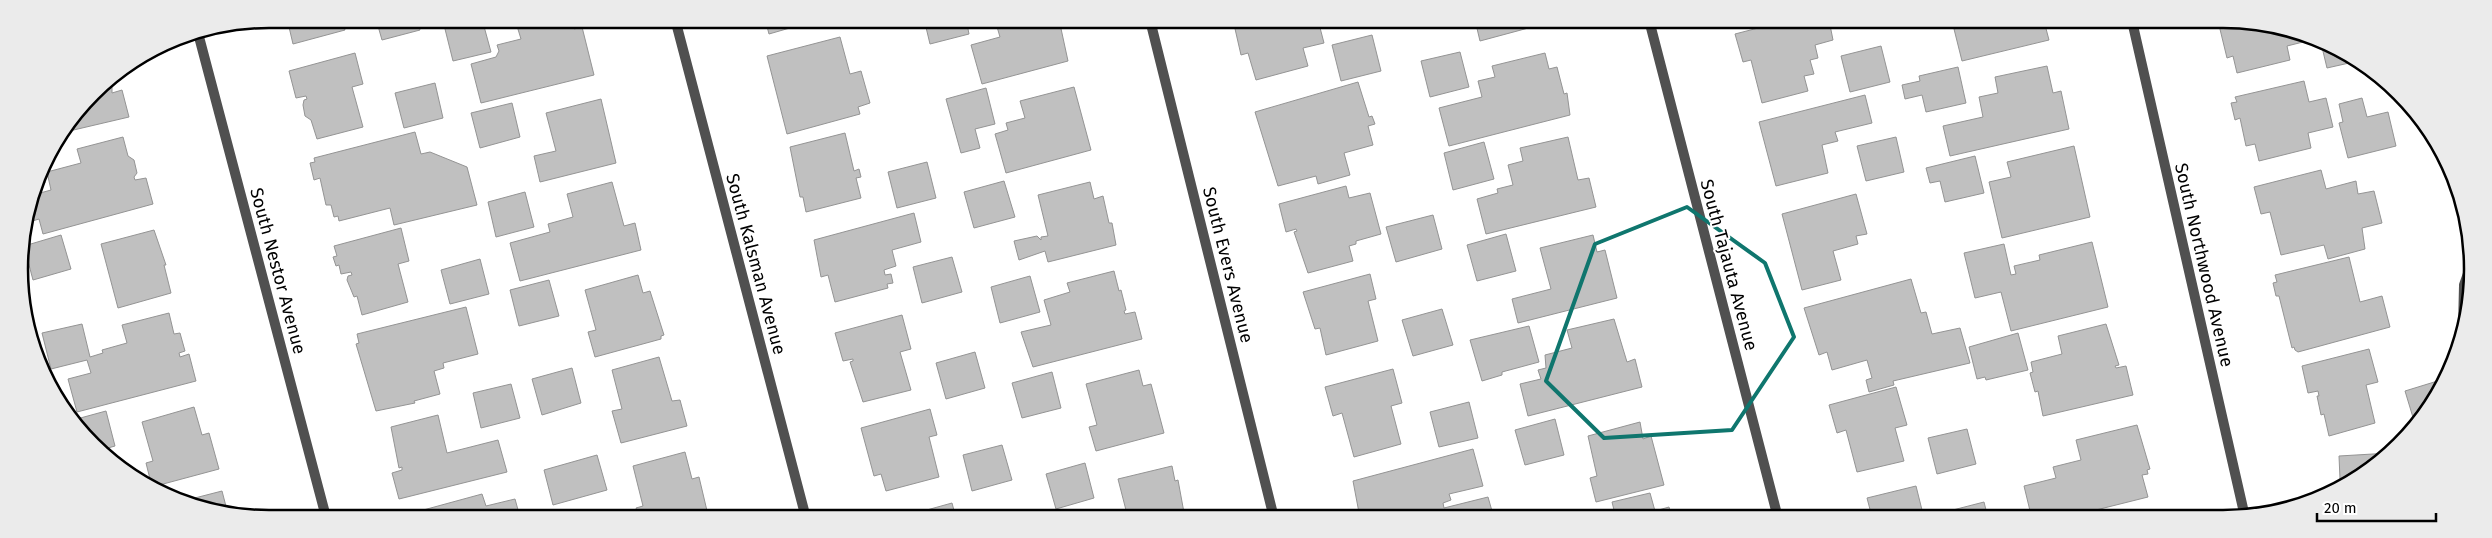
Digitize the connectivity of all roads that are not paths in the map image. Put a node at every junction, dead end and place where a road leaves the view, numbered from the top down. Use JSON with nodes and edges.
{"nodes":[{"id":1,"x":677,"y":28,"type":"edge"},
{"id":2,"x":1152,"y":28,"type":"edge"},
{"id":3,"x":1651,"y":28,"type":"edge"},
{"id":4,"x":2134,"y":28,"type":"edge"},
{"id":5,"x":199,"y":38,"type":"edge"},
{"id":6,"x":2243,"y":509,"type":"edge"},
{"id":7,"x":324,"y":510,"type":"edge"},
{"id":8,"x":804,"y":510,"type":"edge"},
{"id":9,"x":1272,"y":510,"type":"edge"},
{"id":10,"x":1776,"y":510,"type":"edge"}],
"edges":[{"from":1,"to":8,"type":"street","name":"South Kalsman Avenue"},
{"from":2,"to":9,"type":"street","name":"South Evers Avenue"},
{"from":3,"to":10,"type":"street","name":"South Tajauta Avenue"},
{"from":4,"to":6,"type":"street","name":"South Northwood Avenue"},
{"from":5,"to":7,"type":"street","name":"South Nestor Avenue"}]}
